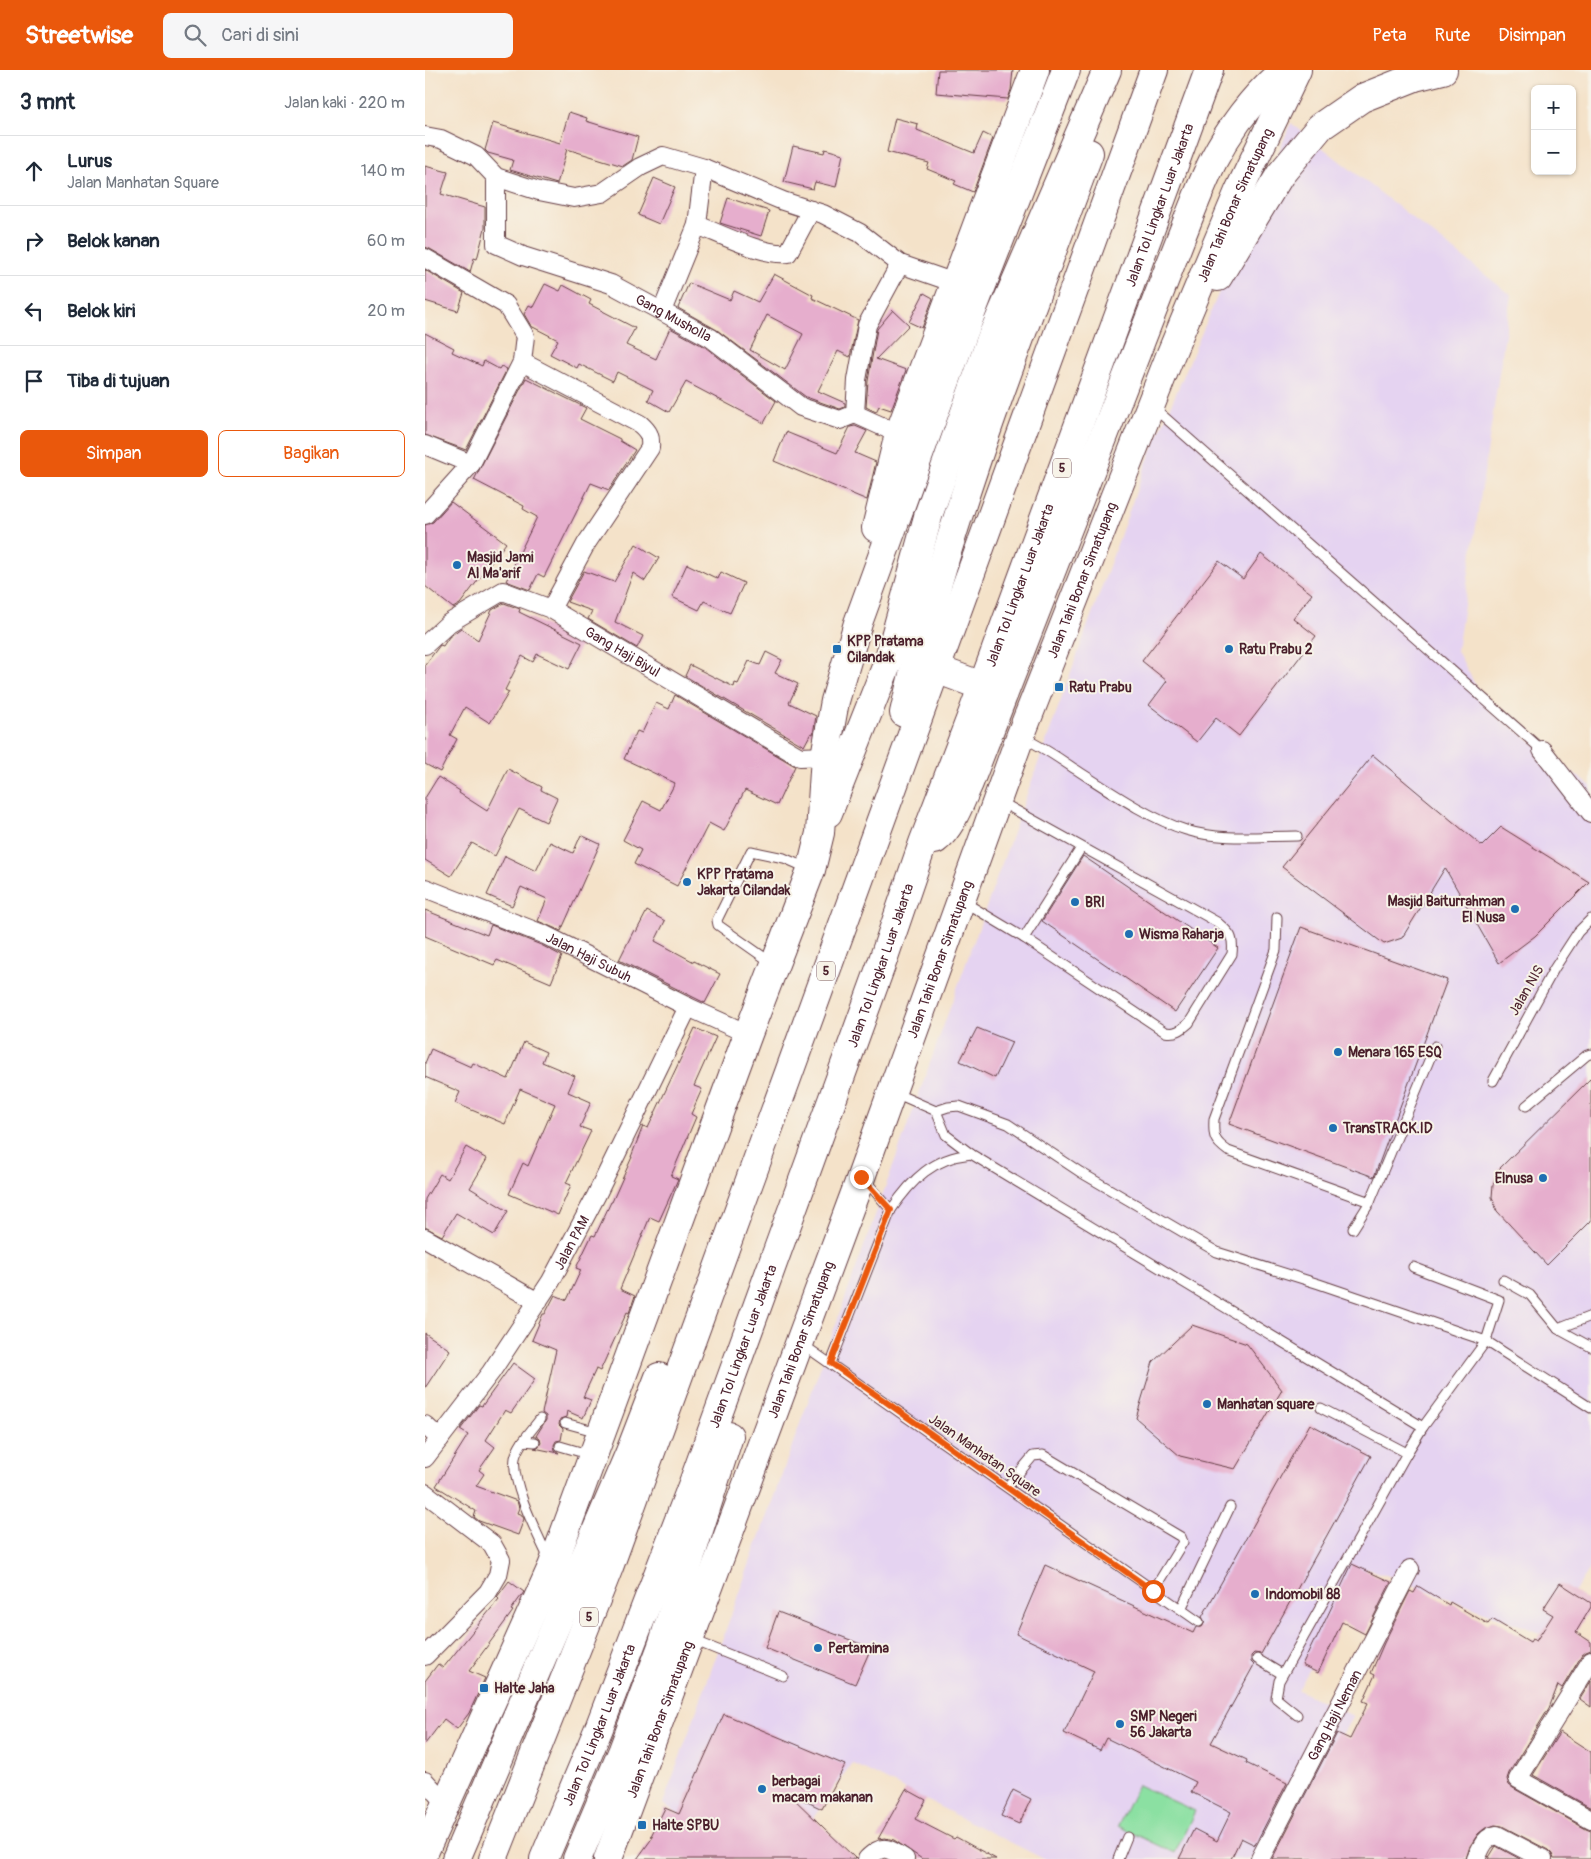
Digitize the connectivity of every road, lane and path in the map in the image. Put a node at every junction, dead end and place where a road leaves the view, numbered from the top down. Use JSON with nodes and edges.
{"nodes":[{"id":1,"x":1035,"y":70,"type":"edge"},
{"id":2,"x":1066,"y":70,"type":"edge"},
{"id":3,"x":1107,"y":70,"type":"edge"},
{"id":4,"x":1119,"y":70,"type":"edge"},
{"id":5,"x":1154,"y":70,"type":"edge"},
{"id":6,"x":1209,"y":70,"type":"edge"},
{"id":7,"x":1284,"y":70,"type":"edge"},
{"id":8,"x":1297,"y":70,"type":"edge"},
{"id":9,"x":1443,"y":70,"type":"edge"},
{"id":10,"x":425,"y":136,"type":"edge"},
{"id":11,"x":704,"y":168,"type":"junction"},
{"id":12,"x":496,"y":177,"type":"junction"},
{"id":13,"x":811,"y":210,"type":"junction"},
{"id":14,"x":697,"y":225,"type":"junction"},
{"id":15,"x":425,"y":258,"type":"edge"},
{"id":16,"x":900,"y":264,"type":"junction"},
{"id":17,"x":955,"y":282,"type":"junction"},
{"id":18,"x":662,"y":312,"type":"junction"},
{"id":19,"x":1170,"y":356,"type":"junction"},
{"id":20,"x":522,"y":362,"type":"junction"},
{"id":21,"x":1151,"y":405,"type":"junction"},
{"id":22,"x":855,"y":414,"type":"junction"},
{"id":23,"x":899,"y":434,"type":"junction"},
{"id":24,"x":425,"y":445,"type":"edge"},
{"id":25,"x":471,"y":464,"type":"junction"},
{"id":26,"x":425,"y":515,"type":"edge"},
{"id":27,"x":551,"y":609,"type":"junction"},
{"id":28,"x":861,"y":616,"type":"junction"},
{"id":29,"x":425,"y":646,"type":"edge"},
{"id":30,"x":936,"y":669,"type":"junction"},
{"id":31,"x":982,"y":686,"type":"junction"},
{"id":32,"x":1020,"y":737,"type":"junction"},
{"id":33,"x":1542,"y":750,"type":"joint"},
{"id":34,"x":825,"y":756,"type":"junction"},
{"id":35,"x":891,"y":793,"type":"junction"},
{"id":36,"x":997,"y":800,"type":"junction"},
{"id":37,"x":1591,"y":814,"type":"edge"},
{"id":38,"x":820,"y":833,"type":"junction"},
{"id":39,"x":1297,"y":836,"type":"dead end"},
{"id":40,"x":923,"y":843,"type":"junction"},
{"id":41,"x":1081,"y":848,"type":"junction"},
{"id":42,"x":811,"y":870,"type":"junction"},
{"id":43,"x":425,"y":888,"type":"edge"},
{"id":44,"x":961,"y":900,"type":"junction"},
{"id":45,"x":1277,"y":917,"type":"dead end"},
{"id":46,"x":1591,"y":919,"type":"edge"},
{"id":47,"x":1024,"y":938,"type":"junction"},
{"id":48,"x":774,"y":965,"type":"junction"},
{"id":49,"x":688,"y":1006,"type":"junction"},
{"id":50,"x":748,"y":1034,"type":"junction"},
{"id":51,"x":1435,"y":1046,"type":"dead end"},
{"id":52,"x":1591,"y":1054,"type":"edge"},
{"id":53,"x":1493,"y":1081,"type":"dead end"},
{"id":54,"x":892,"y":1092,"type":"junction"},
{"id":55,"x":1526,"y":1106,"type":"dead end"},
{"id":56,"x":936,"y":1111,"type":"junction"},
{"id":57,"x":762,"y":1149,"type":"junction"},
{"id":58,"x":971,"y":1154,"type":"junction"},
{"id":59,"x":861,"y":1177,"type":"junction"},
{"id":60,"x":1370,"y":1202,"type":"junction"},
{"id":61,"x":891,"y":1210,"type":"junction"},
{"id":62,"x":786,"y":1226,"type":"junction"},
{"id":63,"x":1353,"y":1229,"type":"dead end"},
{"id":64,"x":425,"y":1238,"type":"edge"},
{"id":65,"x":1413,"y":1267,"type":"dead end"},
{"id":66,"x":1503,"y":1280,"type":"dead end"},
{"id":67,"x":538,"y":1302,"type":"junction"},
{"id":68,"x":1591,"y":1316,"type":"edge"},
{"id":69,"x":1557,"y":1329,"type":"junction"},
{"id":70,"x":1487,"y":1341,"type":"junction"},
{"id":71,"x":800,"y":1342,"type":"junction"},
{"id":72,"x":1591,"y":1348,"type":"edge"},
{"id":73,"x":831,"y":1363,"type":"junction"},
{"id":74,"x":1321,"y":1408,"type":"dead end"},
{"id":75,"x":1591,"y":1408,"type":"edge"},
{"id":76,"x":540,"y":1419,"type":"dead end"},
{"id":77,"x":565,"y":1423,"type":"dead end"},
{"id":78,"x":425,"y":1425,"type":"edge"},
{"id":79,"x":1423,"y":1427,"type":"junction"},
{"id":80,"x":440,"y":1439,"type":"junction"},
{"id":81,"x":523,"y":1441,"type":"junction"},
{"id":82,"x":535,"y":1442,"type":"dead end"},
{"id":83,"x":597,"y":1445,"type":"junction"},
{"id":84,"x":560,"y":1446,"type":"dead end"},
{"id":85,"x":1407,"y":1453,"type":"junction"},
{"id":86,"x":425,"y":1458,"type":"edge"},
{"id":87,"x":1007,"y":1487,"type":"junction"},
{"id":88,"x":425,"y":1493,"type":"edge"},
{"id":89,"x":1230,"y":1507,"type":"dead end"},
{"id":90,"x":553,"y":1566,"type":"junction"},
{"id":91,"x":1410,"y":1569,"type":"dead end"},
{"id":92,"x":1153,"y":1591,"type":"junction"},
{"id":93,"x":1181,"y":1608,"type":"junction"},
{"id":94,"x":1199,"y":1622,"type":"dead end"},
{"id":95,"x":690,"y":1639,"type":"junction"},
{"id":96,"x":425,"y":1656,"type":"edge"},
{"id":97,"x":1257,"y":1660,"type":"dead end"},
{"id":98,"x":1591,"y":1661,"type":"edge"},
{"id":99,"x":1283,"y":1674,"type":"junction"},
{"id":100,"x":783,"y":1676,"type":"dead end"},
{"id":101,"x":1297,"y":1715,"type":"dead end"},
{"id":102,"x":425,"y":1781,"type":"edge"},
{"id":103,"x":446,"y":1804,"type":"junction"},
{"id":104,"x":1591,"y":1820,"type":"edge"},
{"id":105,"x":1127,"y":1837,"type":"dead end"},
{"id":106,"x":425,"y":1850,"type":"edge"},
{"id":107,"x":456,"y":1859,"type":"edge"},
{"id":108,"x":493,"y":1859,"type":"edge"},
{"id":109,"x":544,"y":1859,"type":"edge"},
{"id":110,"x":577,"y":1859,"type":"edge"},
{"id":111,"x":608,"y":1859,"type":"edge"},
{"id":112,"x":867,"y":1859,"type":"edge"},
{"id":113,"x":905,"y":1859,"type":"edge"},
{"id":114,"x":1118,"y":1859,"type":"edge"},
{"id":115,"x":1260,"y":1859,"type":"edge"},
{"id":116,"x":1476,"y":1859,"type":"edge"},
{"id":117,"x":1543,"y":1859,"type":"edge"}],
"edges":[{"from":1,"to":17,"type":"highway"},
{"from":2,"to":28,"type":"highway"},
{"from":3,"to":38,"type":"highway"},
{"from":4,"to":35,"type":"highway"},
{"from":5,"to":30,"type":"highway","number":"5"},
{"from":6,"to":31,"type":"highway","name":"Jalan Tol Lingkar Luar Jakarta","number":"5"},
{"from":7,"to":40,"type":"highway"},
{"from":8,"to":19,"type":"highway","name":"Jalan Tahi Bonar Simatupang"},
{"from":9,"to":19,"type":"highway"},
{"from":10,"to":12,"type":"street"},
{"from":11,"to":12,"type":"street"},
{"from":11,"to":13,"type":"street"},
{"from":11,"to":14,"type":"street"},
{"from":12,"to":18,"type":"street","name":"Gang Musholla"},
{"from":13,"to":14,"type":"street"},
{"from":13,"to":16,"type":"street"},
{"from":14,"to":18,"type":"street"},
{"from":15,"to":20,"type":"street"},
{"from":16,"to":17,"type":"street"},
{"from":16,"to":22,"type":"street"},
{"from":17,"to":23,"type":"highway"},
{"from":18,"to":22,"type":"street","name":"Gang Musholla"},
{"from":19,"to":21,"type":"highway","name":"Jalan Tahi Bonar Simatupang"},
{"from":20,"to":25,"type":"street"},
{"from":20,"to":27,"type":"street"},
{"from":21,"to":32,"type":"highway","name":"Jalan Tahi Bonar Simatupang"},
{"from":21,"to":33,"type":"lane"},
{"from":22,"to":23,"type":"street"},
{"from":23,"to":28,"type":"highway"},
{"from":24,"to":25,"type":"street"},
{"from":25,"to":26,"type":"street"},
{"from":27,"to":29,"type":"street","name":"Gang Haji Biyul"},
{"from":27,"to":34,"type":"street","name":"Gang Haji Biyul"},
{"from":28,"to":34,"type":"highway"},
{"from":30,"to":31,"type":"highway"},
{"from":30,"to":35,"type":"highway","number":"5"},
{"from":31,"to":40,"type":"highway","name":"Jalan Tol Lingkar Luar Jakarta","number":"5"},
{"from":32,"to":36,"type":"highway","name":"Jalan Tahi Bonar Simatupang"},
{"from":32,"to":39,"type":"lane"},
{"from":33,"to":37,"type":"street"},
{"from":34,"to":38,"type":"highway"},
{"from":35,"to":57,"type":"highway","number":"5"},
{"from":36,"to":41,"type":"lane"},
{"from":36,"to":44,"type":"highway","name":"Jalan Tahi Bonar Simatupang"},
{"from":38,"to":42,"type":"highway"},
{"from":40,"to":62,"type":"highway","name":"Jalan Tol Lingkar Luar Jakarta","number":"5"},
{"from":41,"to":47,"type":"lane"},
{"from":41,"to":47,"type":"lane"},
{"from":42,"to":48,"type":"highway"},
{"from":42,"to":48,"type":"lane"},
{"from":43,"to":49,"type":"street","name":"Jalan Haji Subuh"},
{"from":44,"to":47,"type":"lane"},
{"from":44,"to":54,"type":"highway","name":"Jalan Tahi Bonar Simatupang"},
{"from":45,"to":60,"type":"lane"},
{"from":46,"to":53,"type":"lane","name":"Jalan NIS"},
{"from":48,"to":50,"type":"highway"},
{"from":49,"to":50,"type":"street","name":"Jalan Haji Subuh"},
{"from":49,"to":67,"type":"street","name":"Jalan PAM"},
{"from":50,"to":83,"type":"highway"},
{"from":51,"to":60,"type":"lane"},
{"from":52,"to":55,"type":"lane"},
{"from":54,"to":56,"type":"lane"},
{"from":54,"to":59,"type":"highway","name":"Jalan Tahi Bonar Simatupang"},
{"from":56,"to":58,"type":"lane"},
{"from":56,"to":70,"type":"lane"},
{"from":57,"to":107,"type":"highway"},
{"from":57,"to":108,"type":"highway","number":"5"},
{"from":58,"to":61,"type":"lane"},
{"from":58,"to":79,"type":"lane"},
{"from":59,"to":61,"type":"lane"},
{"from":59,"to":71,"type":"highway","name":"Jalan Tahi Bonar Simatupang"},
{"from":60,"to":63,"type":"lane"},
{"from":61,"to":73,"type":"lane"},
{"from":62,"to":109,"type":"highway","name":"Jalan Tol Lingkar Luar Jakarta","number":"5"},
{"from":62,"to":110,"type":"highway"},
{"from":64,"to":67,"type":"street"},
{"from":65,"to":70,"type":"lane"},
{"from":66,"to":69,"type":"lane"},
{"from":67,"to":80,"type":"street","name":"Jalan PAM"},
{"from":68,"to":69,"type":"lane"},
{"from":69,"to":72,"type":"lane"},
{"from":70,"to":75,"type":"lane"},
{"from":70,"to":79,"type":"lane"},
{"from":71,"to":73,"type":"lane","name":"Jalan Manhatan Square"},
{"from":71,"to":95,"type":"highway","name":"Jalan Tahi Bonar Simatupang"},
{"from":73,"to":87,"type":"lane","name":"Jalan Manhatan Square"},
{"from":74,"to":85,"type":"lane"},
{"from":76,"to":81,"type":"lane"},
{"from":77,"to":83,"type":"lane"},
{"from":78,"to":80,"type":"street"},
{"from":79,"to":85,"type":"lane"},
{"from":80,"to":86,"type":"street","name":"Jalan PAM"},
{"from":81,"to":82,"type":"lane"},
{"from":81,"to":90,"type":"lane"},
{"from":83,"to":84,"type":"lane"},
{"from":83,"to":90,"type":"highway"},
{"from":85,"to":99,"type":"lane"},
{"from":87,"to":92,"type":"lane","name":"Jalan Manhatan Square"},
{"from":87,"to":92,"type":"lane"},
{"from":88,"to":96,"type":"street"},
{"from":89,"to":93,"type":"lane"},
{"from":90,"to":103,"type":"highway"},
{"from":91,"to":115,"type":"street","name":"Gang Haji Neman"},
{"from":92,"to":93,"type":"lane","name":"Jalan Manhatan Square"},
{"from":93,"to":94,"type":"lane","name":"Jalan Manhatan Square"},
{"from":95,"to":100,"type":"lane"},
{"from":95,"to":111,"type":"highway","name":"Jalan Tahi Bonar Simatupang"},
{"from":97,"to":99,"type":"lane"},
{"from":98,"to":104,"type":"street"},
{"from":99,"to":101,"type":"lane"},
{"from":102,"to":103,"type":"street"},
{"from":103,"to":106,"type":"highway"},
{"from":105,"to":114,"type":"lane"},
{"from":112,"to":113,"type":"street"},
{"from":116,"to":117,"type":"street"}]}
